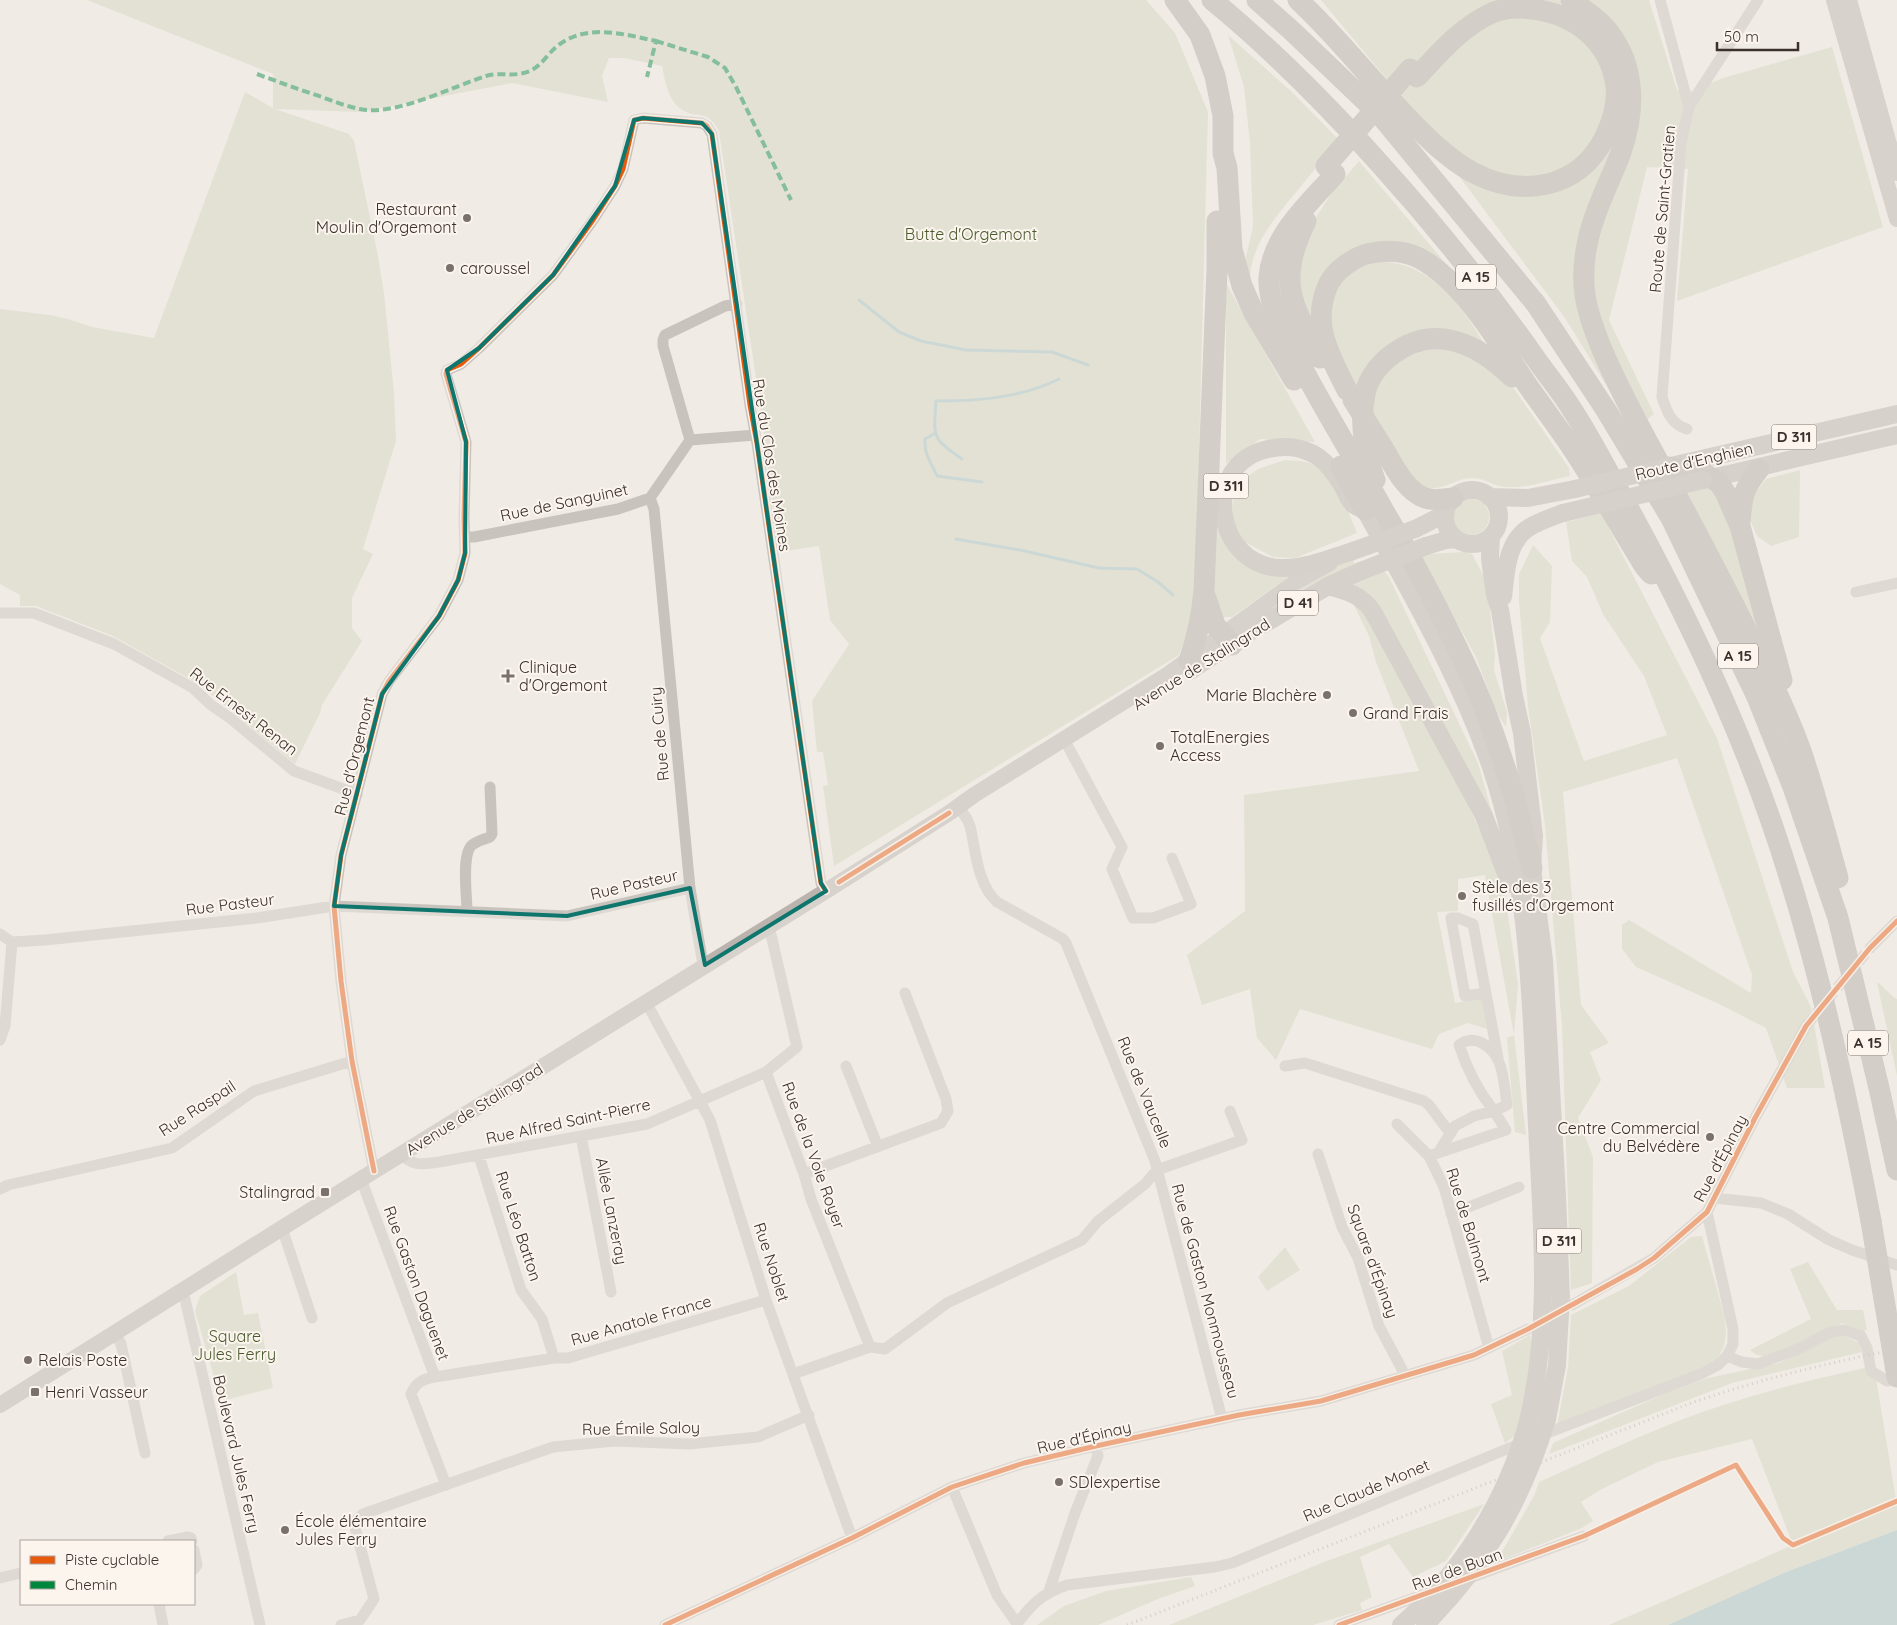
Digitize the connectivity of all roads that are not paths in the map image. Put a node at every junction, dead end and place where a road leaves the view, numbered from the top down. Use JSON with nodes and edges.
{"nodes":[{"id":1,"x":1175,"y":0,"type":"edge"},
{"id":2,"x":1212,"y":0,"type":"edge"},
{"id":3,"x":1257,"y":0,"type":"edge"},
{"id":4,"x":1298,"y":0,"type":"edge"},
{"id":5,"x":1502,"y":0,"type":"edge"},
{"id":6,"x":1550,"y":0,"type":"edge"},
{"id":7,"x":1571,"y":0,"type":"edge"},
{"id":8,"x":1660,"y":0,"type":"edge"},
{"id":9,"x":1758,"y":0,"type":"edge"},
{"id":10,"x":1834,"y":0,"type":"edge"},
{"id":11,"x":1849,"y":0,"type":"edge"},
{"id":12,"x":1597,"y":20,"type":"junction"},
{"id":13,"x":1414,"y":73,"type":"junction"},
{"id":14,"x":1689,"y":107,"type":"junction"},
{"id":15,"x":1223,"y":153,"type":"junction"},
{"id":16,"x":1331,"y":170,"type":"junction"},
{"id":17,"x":1897,"y":173,"type":"edge"},
{"id":18,"x":1318,"y":194,"type":"junction"},
{"id":19,"x":1897,"y":219,"type":"edge"},
{"id":20,"x":737,"y":304,"type":"junction"},
{"id":21,"x":447,"y":370,"type":"joint"},
{"id":22,"x":1296,"y":383,"type":"junction"},
{"id":23,"x":1350,"y":395,"type":"junction"},
{"id":24,"x":1543,"y":407,"type":"junction"},
{"id":25,"x":1897,"y":414,"type":"edge"},
{"id":26,"x":1687,"y":429,"type":"dead end"},
{"id":27,"x":756,"y":435,"type":"junction"},
{"id":28,"x":1897,"y":435,"type":"edge"},
{"id":29,"x":690,"y":440,"type":"junction"},
{"id":30,"x":1668,"y":467,"type":"joint"},
{"id":31,"x":1758,"y":468,"type":"junction"},
{"id":32,"x":1701,"y":473,"type":"junction"},
{"id":33,"x":1489,"y":497,"type":"junction"},
{"id":34,"x":650,"y":498,"type":"junction"},
{"id":35,"x":1449,"y":507,"type":"junction"},
{"id":36,"x":1376,"y":512,"type":"junction"},
{"id":37,"x":1563,"y":513,"type":"junction"},
{"id":38,"x":1740,"y":526,"type":"junction"},
{"id":39,"x":1493,"y":533,"type":"junction"},
{"id":40,"x":465,"y":537,"type":"junction"},
{"id":41,"x":1456,"y":539,"type":"junction"},
{"id":42,"x":1350,"y":552,"type":"junction"},
{"id":43,"x":1897,"y":583,"type":"edge"},
{"id":44,"x":1328,"y":586,"type":"junction"},
{"id":45,"x":1204,"y":590,"type":"junction"},
{"id":46,"x":1856,"y":592,"type":"dead end"},
{"id":47,"x":1678,"y":602,"type":"junction"},
{"id":48,"x":1500,"y":610,"type":"junction"},
{"id":49,"x":0,"y":612,"type":"edge"},
{"id":50,"x":1264,"y":624,"type":"joint"},
{"id":51,"x":1228,"y":640,"type":"junction"},
{"id":52,"x":1188,"y":661,"type":"junction"},
{"id":53,"x":1785,"y":712,"type":"junction"},
{"id":54,"x":1066,"y":742,"type":"junction"},
{"id":55,"x":490,"y":786,"type":"dead end"},
{"id":56,"x":357,"y":794,"type":"junction"},
{"id":57,"x":956,"y":809,"type":"junction"},
{"id":58,"x":1172,"y":858,"type":"dead end"},
{"id":59,"x":1532,"y":868,"type":"junction"},
{"id":60,"x":690,"y":888,"type":"junction"},
{"id":61,"x":826,"y":891,"type":"junction"},
{"id":62,"x":334,"y":906,"type":"junction"},
{"id":63,"x":467,"y":908,"type":"junction"},
{"id":64,"x":1523,"y":910,"type":"junction"},
{"id":65,"x":1838,"y":918,"type":"junction"},
{"id":66,"x":1897,"y":921,"type":"edge"},
{"id":67,"x":769,"y":926,"type":"junction"},
{"id":68,"x":0,"y":934,"type":"edge"},
{"id":69,"x":12,"y":942,"type":"junction"},
{"id":70,"x":1870,"y":948,"type":"tunnel mouth"},
{"id":71,"x":705,"y":965,"type":"junction"},
{"id":72,"x":905,"y":993,"type":"dead end"},
{"id":73,"x":1486,"y":993,"type":"junction"},
{"id":74,"x":646,"y":1002,"type":"junction"},
{"id":75,"x":1806,"y":1026,"type":"tunnel mouth"},
{"id":76,"x":0,"y":1040,"type":"edge"},
{"id":77,"x":352,"y":1061,"type":"junction"},
{"id":78,"x":1498,"y":1062,"type":"junction"},
{"id":79,"x":846,"y":1066,"type":"dead end"},
{"id":80,"x":1285,"y":1066,"type":"dead end"},
{"id":81,"x":766,"y":1072,"type":"junction"},
{"id":82,"x":700,"y":1101,"type":"junction"},
{"id":83,"x":1230,"y":1111,"type":"dead end"},
{"id":84,"x":1494,"y":1111,"type":"junction"},
{"id":85,"x":1397,"y":1124,"type":"dead end"},
{"id":86,"x":1450,"y":1133,"type":"junction"},
{"id":87,"x":581,"y":1136,"type":"junction"},
{"id":88,"x":878,"y":1146,"type":"junction"},
{"id":89,"x":402,"y":1154,"type":"junction"},
{"id":90,"x":1318,"y":1154,"type":"dead end"},
{"id":91,"x":1433,"y":1155,"type":"junction"},
{"id":92,"x":479,"y":1156,"type":"junction"},
{"id":93,"x":1157,"y":1170,"type":"junction"},
{"id":94,"x":1897,"y":1170,"type":"edge"},
{"id":95,"x":804,"y":1174,"type":"junction"},
{"id":96,"x":368,"y":1175,"type":"junction"},
{"id":97,"x":1519,"y":1187,"type":"dead end"},
{"id":98,"x":0,"y":1189,"type":"edge"},
{"id":99,"x":1714,"y":1198,"type":"junction"},
{"id":100,"x":1707,"y":1212,"type":"junction"},
{"id":101,"x":1451,"y":1214,"type":"junction"},
{"id":102,"x":282,"y":1228,"type":"junction"},
{"id":103,"x":1897,"y":1265,"type":"edge"},
{"id":104,"x":180,"y":1292,"type":"junction"},
{"id":105,"x":611,"y":1292,"type":"dead end"},
{"id":106,"x":766,"y":1300,"type":"junction"},
{"id":107,"x":1572,"y":1305,"type":"dead end"},
{"id":108,"x":312,"y":1318,"type":"dead end"},
{"id":109,"x":1528,"y":1329,"type":"dead end"},
{"id":110,"x":115,"y":1332,"type":"junction"},
{"id":111,"x":870,"y":1347,"type":"junction"},
{"id":112,"x":1488,"y":1348,"type":"junction"},
{"id":113,"x":1727,"y":1356,"type":"junction"},
{"id":114,"x":554,"y":1358,"type":"junction"},
{"id":115,"x":794,"y":1374,"type":"junction"},
{"id":116,"x":1405,"y":1376,"type":"junction"},
{"id":117,"x":435,"y":1377,"type":"junction"},
{"id":118,"x":1897,"y":1378,"type":"edge"},
{"id":119,"x":0,"y":1405,"type":"edge"},
{"id":120,"x":809,"y":1415,"type":"junction"},
{"id":121,"x":1222,"y":1419,"type":"junction"},
{"id":122,"x":1096,"y":1446,"type":"junction"},
{"id":123,"x":145,"y":1453,"type":"dead end"},
{"id":124,"x":446,"y":1485,"type":"junction"},
{"id":125,"x":952,"y":1487,"type":"junction"},
{"id":126,"x":1584,"y":1536,"type":"dead end"},
{"id":127,"x":852,"y":1538,"type":"junction"},
{"id":128,"x":173,"y":1540,"type":"edge"},
{"id":129,"x":192,"y":1540,"type":"edge"},
{"id":130,"x":195,"y":1555,"type":"edge"},
{"id":131,"x":195,"y":1568,"type":"edge"},
{"id":132,"x":20,"y":1573,"type":"edge"},
{"id":133,"x":0,"y":1578,"type":"edge"},
{"id":134,"x":1049,"y":1591,"type":"junction"},
{"id":135,"x":159,"y":1605,"type":"edge"},
{"id":136,"x":1017,"y":1624,"type":"edge"},
{"id":137,"x":163,"y":1625,"type":"edge"},
{"id":138,"x":260,"y":1625,"type":"edge"},
{"id":139,"x":341,"y":1625,"type":"edge"},
{"id":140,"x":665,"y":1625,"type":"edge"},
{"id":141,"x":1338,"y":1625,"type":"edge"},
{"id":142,"x":1401,"y":1625,"type":"edge"},
{"id":143,"x":1425,"y":1625,"type":"edge"}],
"edges":[{"from":1,"to":15,"type":"highway"},
{"from":2,"to":47,"type":"highway","number":"A 15"},
{"from":3,"to":65,"type":"highway","number":"A 15"},
{"from":4,"to":13,"type":"highway"},
{"from":5,"to":13,"type":"highway"},
{"from":6,"to":12,"type":"highway"},
{"from":7,"to":12,"type":"highway"},
{"from":8,"to":14,"type":"street"},
{"from":9,"to":14,"type":"street","name":"Route de Saint-Gratien"},
{"from":10,"to":19,"type":"main road"},
{"from":11,"to":17,"type":"main road"},
{"from":12,"to":53,"type":"highway"},
{"from":13,"to":16,"type":"highway"},
{"from":14,"to":26,"type":"street","name":"Route de Saint-Gratien"},
{"from":15,"to":22,"type":"highway"},
{"from":15,"to":45,"type":"highway"},
{"from":16,"to":18,"type":"highway"},
{"from":16,"to":22,"type":"highway"},
{"from":18,"to":23,"type":"highway"},
{"from":18,"to":36,"type":"highway"},
{"from":20,"to":21,"type":"street","name":"Rue du Clos des Moines"},
{"from":20,"to":27,"type":"street","name":"Rue du Clos des Moines"},
{"from":20,"to":29,"type":"street"},
{"from":21,"to":40,"type":"street","name":"Rue d'Orgemont"},
{"from":22,"to":36,"type":"highway"},
{"from":23,"to":24,"type":"highway"},
{"from":23,"to":35,"type":"highway","bridge":true},
{"from":24,"to":36,"type":"highway"},
{"from":24,"to":47,"type":"highway"},
{"from":25,"to":32,"type":"main road","name":"Route d'Enghien","number":"D 311"},
{"from":27,"to":29,"type":"street"},
{"from":27,"to":61,"type":"street","name":"Rue du Clos des Moines"},
{"from":28,"to":31,"type":"main road","name":"Route d'Enghien","number":"D 311"},
{"from":29,"to":34,"type":"street","name":"Rue de Sanguinet"},
{"from":30,"to":32,"type":"highway"},
{"from":30,"to":33,"type":"main road","name":"Route d'Enghien","bridge":true},
{"from":31,"to":32,"type":"main road","name":"Route d'Enghien","number":"D 311"},
{"from":31,"to":38,"type":"highway"},
{"from":32,"to":37,"type":"main road","name":"Route d'Enghien","number":"D 311","bridge":true},
{"from":32,"to":38,"type":"highway"},
{"from":33,"to":35,"type":"main road"},
{"from":33,"to":39,"type":"main road"},
{"from":34,"to":40,"type":"street","name":"Rue de Sanguinet"},
{"from":34,"to":60,"type":"street","name":"Rue de Cuiry"},
{"from":35,"to":41,"type":"main road"},
{"from":35,"to":42,"type":"main road","bridge":true},
{"from":36,"to":42,"type":"main road","number":"D 311"},
{"from":36,"to":59,"type":"highway"},
{"from":36,"to":64,"type":"main road","number":"D 311"},
{"from":37,"to":39,"type":"main road","name":"Route d'Enghien"},
{"from":37,"to":48,"type":"main road","number":"D 311"},
{"from":38,"to":53,"type":"highway"},
{"from":39,"to":41,"type":"main road"},
{"from":39,"to":48,"type":"main road","number":"D 311"},
{"from":40,"to":56,"type":"street","name":"Rue d'Orgemont"},
{"from":41,"to":44,"type":"main road","name":"Avenue de Stalingrad","number":"D 41","bridge":true},
{"from":42,"to":51,"type":"main road","name":"Avenue de Stalingrad","number":"D 41"},
{"from":43,"to":46,"type":"street"},
{"from":44,"to":50,"type":"main road","name":"Avenue de Stalingrad","number":"D 41"},
{"from":44,"to":64,"type":"main road"},
{"from":45,"to":51,"type":"highway"},
{"from":45,"to":52,"type":"highway"},
{"from":47,"to":118,"type":"highway","number":"A 15","bridge":true},
{"from":48,"to":59,"type":"main road","number":"D 311"},
{"from":49,"to":56,"type":"street","name":"Rue Ernest Renan"},
{"from":50,"to":51,"type":"main road","name":"Avenue de Stalingrad","number":"D 41"},
{"from":51,"to":52,"type":"main road","name":"Avenue de Stalingrad","number":"D 41"},
{"from":51,"to":54,"type":"main road","name":"Avenue de Stalingrad","number":"D 41"},
{"from":52,"to":54,"type":"main road","name":"Avenue de Stalingrad","number":"D 41"},
{"from":53,"to":65,"type":"highway"},
{"from":54,"to":57,"type":"main road","name":"Avenue de Stalingrad","number":"D 41"},
{"from":54,"to":58,"type":"street"},
{"from":55,"to":63,"type":"street"},
{"from":56,"to":62,"type":"street","name":"Rue d'Orgemont"},
{"from":57,"to":61,"type":"main road","name":"Avenue de Stalingrad","number":"D 41"},
{"from":57,"to":93,"type":"street","name":"Rue de Vaucelle"},
{"from":59,"to":143,"type":"main road","number":"D 311","bridge":true},
{"from":60,"to":63,"type":"street","name":"Rue Pasteur"},
{"from":60,"to":71,"type":"street","name":"Rue de Cuiry"},
{"from":61,"to":67,"type":"main road","name":"Avenue de Stalingrad","number":"D 41"},
{"from":62,"to":63,"type":"street","name":"Rue Pasteur"},
{"from":62,"to":69,"type":"street","name":"Rue Pasteur"},
{"from":62,"to":77,"type":"street","name":"Rue d'Orgemont"},
{"from":64,"to":142,"type":"main road","number":"D 311","bridge":true},
{"from":65,"to":94,"type":"highway","number":"A 15"},
{"from":66,"to":70,"type":"street"},
{"from":67,"to":71,"type":"main road","name":"Avenue de Stalingrad","number":"D 41"},
{"from":67,"to":81,"type":"street","name":"Rue de la Voie Royer"},
{"from":68,"to":69,"type":"street"},
{"from":69,"to":76,"type":"street"},
{"from":71,"to":74,"type":"main road","name":"Avenue de Stalingrad","number":"D 41"},
{"from":72,"to":88,"type":"street"},
{"from":73,"to":73,"type":"street"},
{"from":73,"to":78,"type":"street"},
{"from":74,"to":82,"type":"street","name":"Rue Noblet"},
{"from":74,"to":89,"type":"main road","name":"Avenue de Stalingrad","number":"D 41"},
{"from":75,"to":99,"type":"street","name":"Rue d'Épinay"},
{"from":77,"to":96,"type":"street","name":"Rue d'Orgemont"},
{"from":77,"to":98,"type":"street","name":"Rue Raspail"},
{"from":78,"to":84,"type":"street"},
{"from":78,"to":84,"type":"street"},
{"from":79,"to":88,"type":"street"},
{"from":80,"to":86,"type":"street"},
{"from":81,"to":82,"type":"street","name":"Rue Alfred Saint-Pierre"},
{"from":81,"to":95,"type":"street","name":"Rue de la Voie Royer"},
{"from":82,"to":87,"type":"street","name":"Rue Alfred Saint-Pierre"},
{"from":82,"to":106,"type":"street","name":"Rue Noblet"},
{"from":83,"to":93,"type":"street"},
{"from":84,"to":86,"type":"street","name":"Rue de Balmont"},
{"from":84,"to":91,"type":"street"},
{"from":85,"to":91,"type":"street","name":"Rue de Balmont"},
{"from":86,"to":91,"type":"street","name":"Rue de Balmont"},
{"from":87,"to":92,"type":"street","name":"Rue Alfred Saint-Pierre"},
{"from":87,"to":105,"type":"street","name":"Allée Lanzeray"},
{"from":88,"to":95,"type":"street"},
{"from":89,"to":92,"type":"street","name":"Rue Alfred Saint-Pierre"},
{"from":89,"to":96,"type":"main road","name":"Avenue de Stalingrad","number":"D 41"},
{"from":90,"to":116,"type":"street","name":"Square d'Épinay"},
{"from":91,"to":101,"type":"street","name":"Rue de Balmont"},
{"from":92,"to":114,"type":"street","name":"Rue Léo Batton"},
{"from":93,"to":111,"type":"street","name":"Rue de Vaucelle"},
{"from":93,"to":121,"type":"street","name":"Rue de Gaston Monmousseau"},
{"from":95,"to":111,"type":"street","name":"Rue de la Voie Royer"},
{"from":96,"to":102,"type":"main road","name":"Avenue de Stalingrad","number":"D 41"},
{"from":96,"to":117,"type":"street","name":"Rue Gaston Daguenet"},
{"from":97,"to":101,"type":"street"},
{"from":99,"to":100,"type":"street","name":"Rue d'Épinay"},
{"from":99,"to":103,"type":"street"},
{"from":100,"to":107,"type":"street","name":"Rue d'Épinay"},
{"from":100,"to":113,"type":"street"},
{"from":101,"to":112,"type":"street","name":"Rue de Balmont"},
{"from":102,"to":104,"type":"main road","name":"Avenue de Stalingrad","number":"D 41"},
{"from":102,"to":108,"type":"street"},
{"from":104,"to":110,"type":"main road","name":"Avenue de Stalingrad","number":"D 41"},
{"from":104,"to":138,"type":"street","name":"Boulevard Jules Ferry"},
{"from":106,"to":114,"type":"street","name":"Rue Anatole France"},
{"from":106,"to":115,"type":"street","name":"Rue Noblet"},
{"from":109,"to":112,"type":"street","name":"Rue d'Épinay"},
{"from":110,"to":119,"type":"main road","name":"Avenue de Stalingrad","number":"D 41"},
{"from":110,"to":123,"type":"street"},
{"from":111,"to":115,"type":"street","name":"Rue de Vaucelle"},
{"from":112,"to":116,"type":"street","name":"Rue d'Épinay"},
{"from":113,"to":118,"type":"street"},
{"from":113,"to":134,"type":"street","name":"Rue Claude Monet"},
{"from":114,"to":117,"type":"street","name":"Rue Anatole France"},
{"from":115,"to":120,"type":"street","name":"Rue Noblet"},
{"from":116,"to":121,"type":"street","name":"Rue d'Épinay"},
{"from":117,"to":124,"type":"street","name":"Rue Gaston Daguenet"},
{"from":120,"to":124,"type":"street","name":"Rue Émile Saloy"},
{"from":120,"to":127,"type":"street","name":"Rue Noblet"},
{"from":121,"to":122,"type":"street","name":"Rue d'Épinay"},
{"from":122,"to":125,"type":"street","name":"Rue d'Épinay"},
{"from":122,"to":134,"type":"street"},
{"from":124,"to":139,"type":"street"},
{"from":125,"to":127,"type":"street","name":"Rue d'Épinay"},
{"from":125,"to":136,"type":"street"},
{"from":126,"to":141,"type":"street","name":"Rue de Buan"},
{"from":127,"to":140,"type":"street","name":"Rue d'Épinay"},
{"from":128,"to":129,"type":"street"},
{"from":130,"to":131,"type":"street"},
{"from":132,"to":133,"type":"street"},
{"from":134,"to":136,"type":"street","name":"Rue Claude Monet"},
{"from":135,"to":137,"type":"street"}]}
